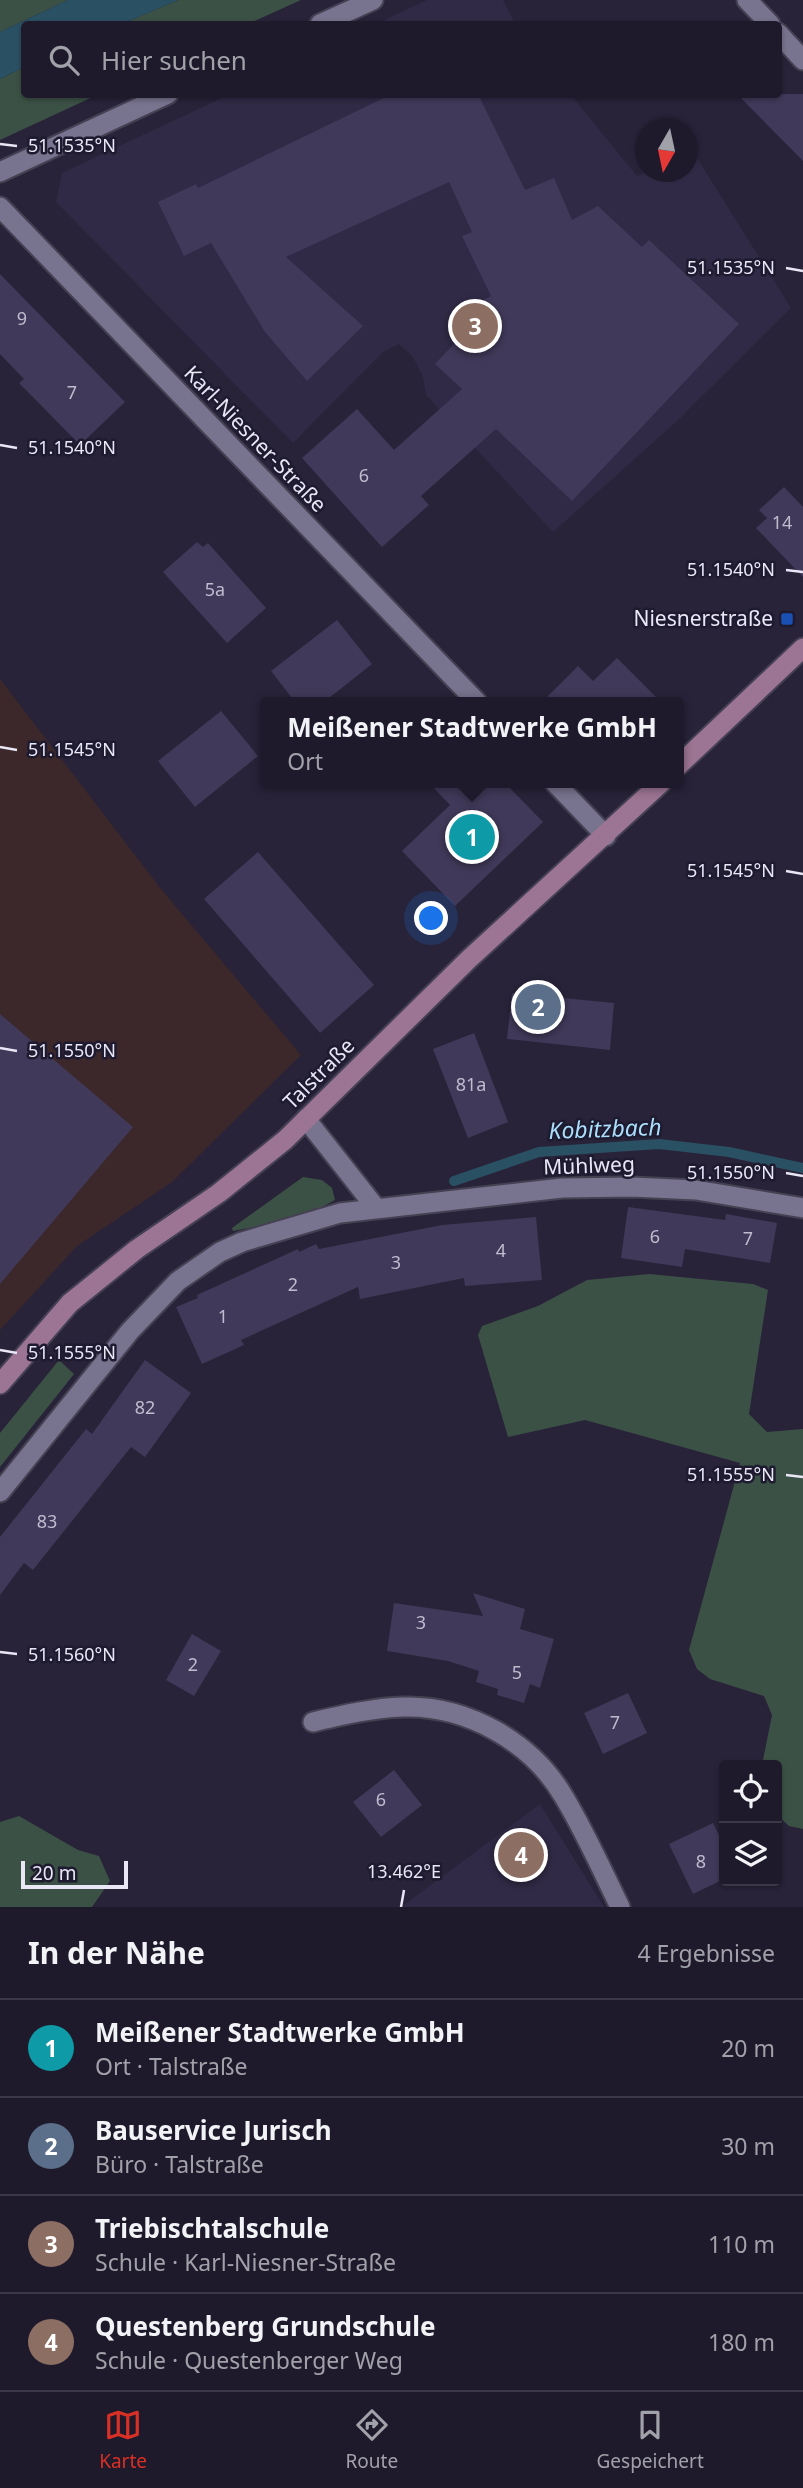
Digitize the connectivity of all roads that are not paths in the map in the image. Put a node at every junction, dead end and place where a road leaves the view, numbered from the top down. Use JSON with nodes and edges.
{"nodes":[{"id":1,"x":373,"y":0,"type":"edge"},
{"id":2,"x":747,"y":0,"type":"edge"},
{"id":3,"x":327,"y":21,"type":"edge"},
{"id":4,"x":767,"y":21,"type":"edge"},
{"id":5,"x":782,"y":36,"type":"edge"},
{"id":6,"x":803,"y":60,"type":"edge"},
{"id":7,"x":159,"y":98,"type":"edge"},
{"id":8,"x":0,"y":172,"type":"edge"},
{"id":9,"x":0,"y":207,"type":"edge"},
{"id":10,"x":803,"y":648,"type":"edge"},
{"id":11,"x":472,"y":697,"type":"edge"},
{"id":12,"x":684,"y":760,"type":"edge"},
{"id":13,"x":560,"y":788,"type":"edge"},
{"id":14,"x":656,"y":788,"type":"edge"},
{"id":15,"x":606,"y":835,"type":"junction"},
{"id":16,"x":306,"y":1119,"type":"junction"},
{"id":17,"x":376,"y":1208,"type":"junction"},
{"id":18,"x":803,"y":1208,"type":"edge"},
{"id":19,"x":0,"y":1384,"type":"edge"},
{"id":20,"x":0,"y":1492,"type":"edge"},
{"id":21,"x":313,"y":1722,"type":"dead end"},
{"id":22,"x":620,"y":1907,"type":"edge"}],
"edges":[{"from":1,"to":3,"type":"street"},
{"from":2,"to":4,"type":"street"},
{"from":5,"to":6,"type":"street"},
{"from":7,"to":8,"type":"street"},
{"from":9,"to":11,"type":"street","name":"Karl-Niesner-Straße"},
{"from":10,"to":12,"type":"main road"},
{"from":13,"to":15,"type":"street"},
{"from":14,"to":15,"type":"main road","name":"Talstraße"},
{"from":15,"to":16,"type":"main road","name":"Talstraße"},
{"from":16,"to":17,"type":"street"},
{"from":16,"to":19,"type":"main road","name":"Talstraße"},
{"from":17,"to":18,"type":"street","name":"Mühlweg"},
{"from":17,"to":20,"type":"street","name":"Mühlweg"},
{"from":21,"to":22,"type":"street"}]}
